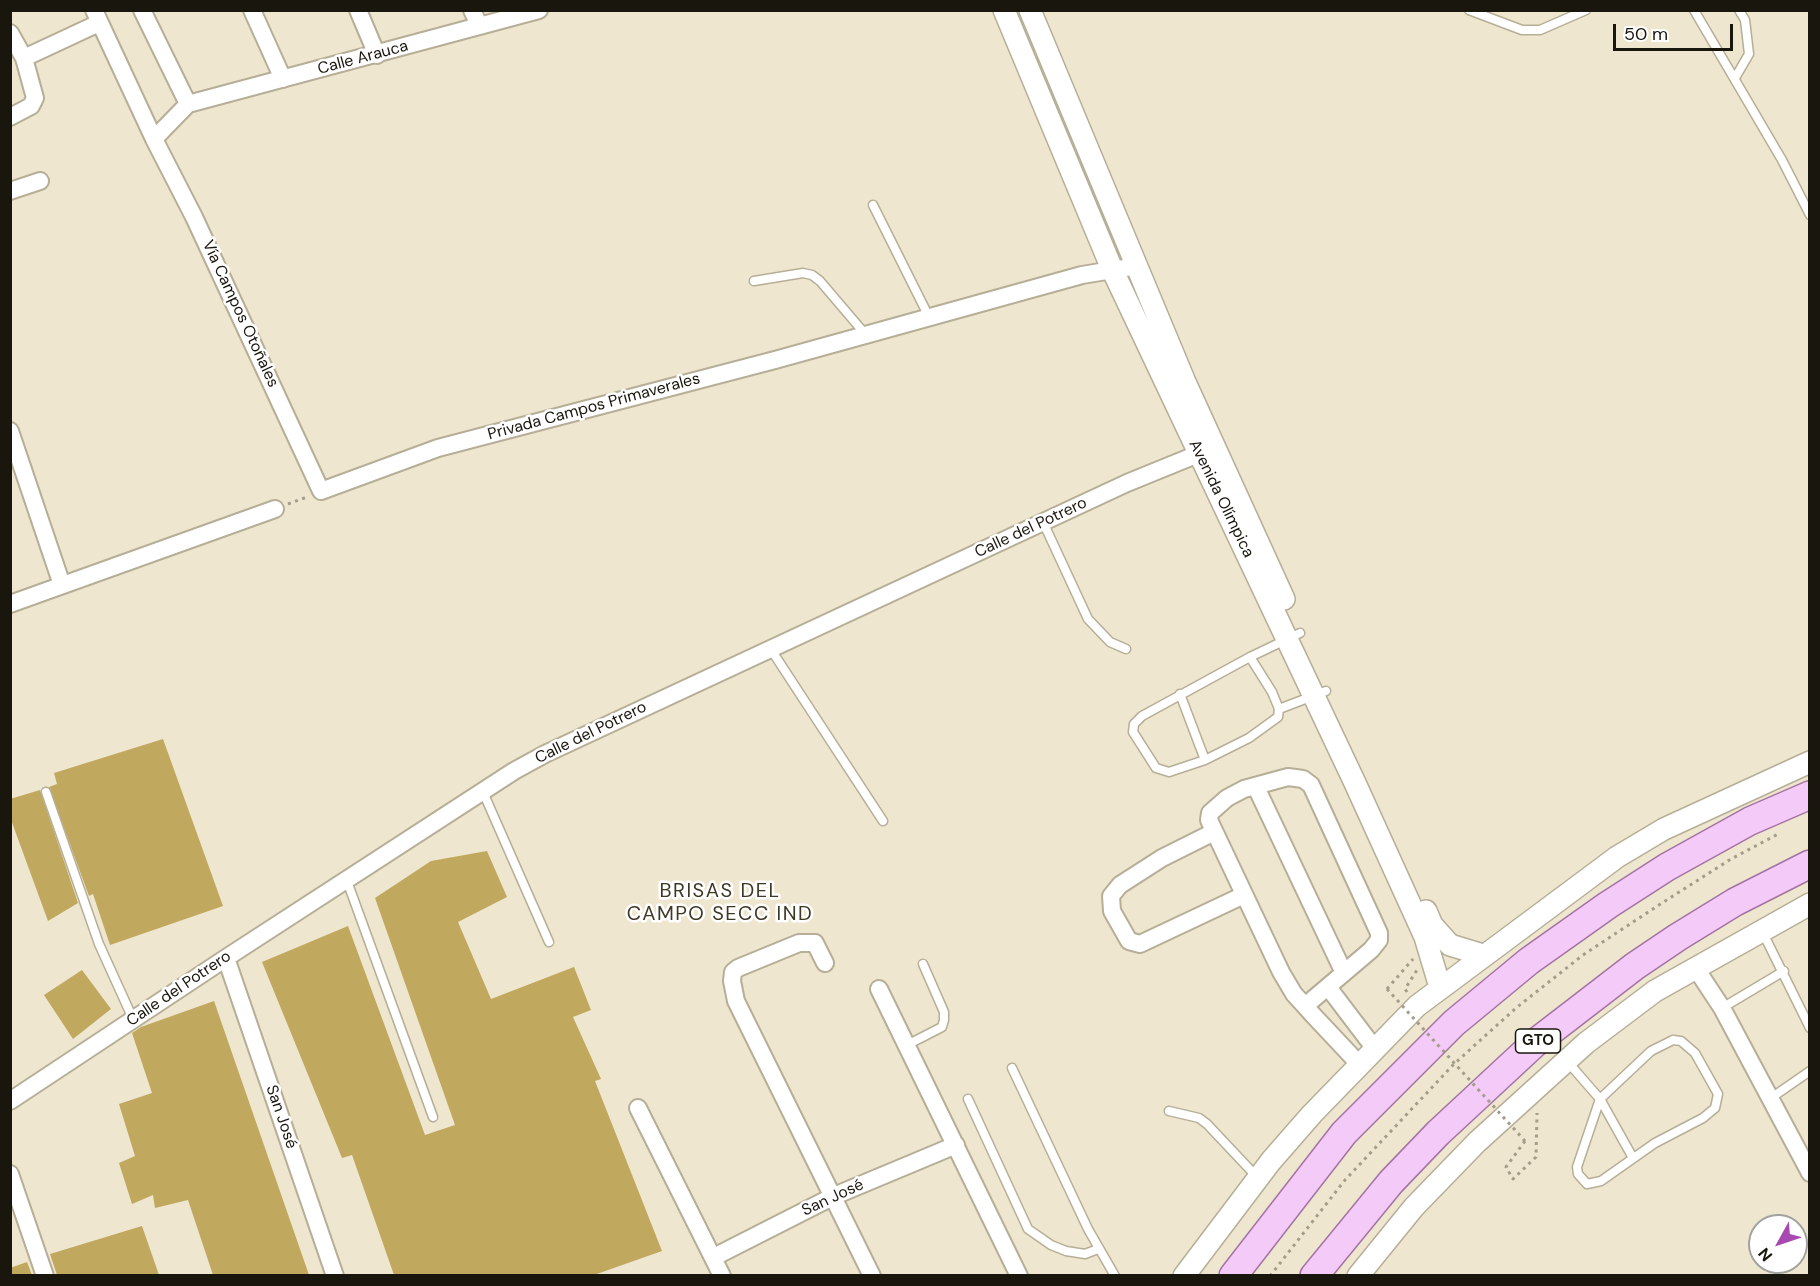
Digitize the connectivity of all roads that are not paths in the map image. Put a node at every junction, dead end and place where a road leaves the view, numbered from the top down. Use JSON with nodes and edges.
{"nodes":[{"id":1,"x":142,"y":10,"type":"edge"},
{"id":2,"x":252,"y":10,"type":"edge"},
{"id":3,"x":358,"y":10,"type":"edge"},
{"id":4,"x":538,"y":10,"type":"edge"},
{"id":5,"x":1004,"y":10,"type":"edge"},
{"id":6,"x":1030,"y":10,"type":"edge"},
{"id":7,"x":1470,"y":10,"type":"edge"},
{"id":8,"x":1586,"y":10,"type":"edge"},
{"id":9,"x":1694,"y":10,"type":"edge"},
{"id":10,"x":1739,"y":10,"type":"edge"},
{"id":11,"x":96,"y":17,"type":"edge"},
{"id":12,"x":476,"y":18,"type":"edge"},
{"id":13,"x":10,"y":33,"type":"edge"},
{"id":14,"x":377,"y":54,"type":"junction"},
{"id":15,"x":24,"y":58,"type":"junction"},
{"id":16,"x":1735,"y":78,"type":"junction"},
{"id":17,"x":283,"y":79,"type":"junction"},
{"id":18,"x":188,"y":104,"type":"junction"},
{"id":19,"x":10,"y":117,"type":"edge"},
{"id":20,"x":154,"y":139,"type":"junction"},
{"id":21,"x":40,"y":181,"type":"dead end"},
{"id":22,"x":10,"y":191,"type":"edge"},
{"id":23,"x":873,"y":205,"type":"dead end"},
{"id":24,"x":1809,"y":215,"type":"edge"},
{"id":25,"x":1137,"y":266,"type":"junction"},
{"id":26,"x":1112,"y":268,"type":"junction"},
{"id":27,"x":754,"y":281,"type":"dead end"},
{"id":28,"x":929,"y":317,"type":"junction"},
{"id":29,"x":866,"y":336,"type":"junction"},
{"id":30,"x":10,"y":431,"type":"edge"},
{"id":31,"x":1207,"y":450,"type":"junction"},
{"id":32,"x":321,"y":491,"type":"joint"},
{"id":33,"x":275,"y":509,"type":"road end"},
{"id":34,"x":1043,"y":522,"type":"junction"},
{"id":35,"x":62,"y":585,"type":"junction"},
{"id":36,"x":10,"y":604,"type":"edge"},
{"id":37,"x":1294,"y":636,"type":"junction"},
{"id":38,"x":770,"y":648,"type":"junction"},
{"id":39,"x":1126,"y":649,"type":"dead end"},
{"id":40,"x":1250,"y":657,"type":"junction"},
{"id":41,"x":1320,"y":693,"type":"junction"},
{"id":42,"x":1180,"y":694,"type":"junction"},
{"id":43,"x":1279,"y":709,"type":"junction"},
{"id":44,"x":1205,"y":760,"type":"junction"},
{"id":45,"x":1809,"y":762,"type":"edge"},
{"id":46,"x":1256,"y":787,"type":"junction"},
{"id":47,"x":46,"y":792,"type":"dead end"},
{"id":48,"x":483,"y":792,"type":"junction"},
{"id":49,"x":1809,"y":795,"type":"edge"},
{"id":50,"x":883,"y":821,"type":"dead end"},
{"id":51,"x":1214,"y":832,"type":"junction"},
{"id":52,"x":1809,"y":864,"type":"edge"},
{"id":53,"x":346,"y":881,"type":"junction"},
{"id":54,"x":1244,"y":895,"type":"junction"},
{"id":55,"x":1809,"y":903,"type":"edge"},
{"id":56,"x":1762,"y":930,"type":"junction"},
{"id":57,"x":549,"y":942,"type":"dead end"},
{"id":58,"x":1483,"y":955,"type":"junction"},
{"id":59,"x":226,"y":958,"type":"junction"},
{"id":60,"x":825,"y":963,"type":"dead end"},
{"id":61,"x":923,"y":964,"type":"dead end"},
{"id":62,"x":1695,"y":967,"type":"junction"},
{"id":63,"x":1784,"y":971,"type":"junction"},
{"id":64,"x":1344,"y":973,"type":"junction"},
{"id":65,"x":1328,"y":987,"type":"junction"},
{"id":66,"x":1440,"y":987,"type":"junction"},
{"id":67,"x":879,"y":989,"type":"dead end"},
{"id":68,"x":1305,"y":1006,"type":"junction"},
{"id":69,"x":1722,"y":1008,"type":"junction"},
{"id":70,"x":133,"y":1019,"type":"junction"},
{"id":71,"x":1809,"y":1028,"type":"edge"},
{"id":72,"x":907,"y":1045,"type":"junction"},
{"id":73,"x":1375,"y":1049,"type":"junction"},
{"id":74,"x":1566,"y":1060,"type":"junction"},
{"id":75,"x":1360,"y":1065,"type":"junction"},
{"id":76,"x":1011,"y":1068,"type":"dead end"},
{"id":77,"x":1809,"y":1071,"type":"edge"},
{"id":78,"x":1771,"y":1098,"type":"junction"},
{"id":79,"x":968,"y":1099,"type":"dead end"},
{"id":80,"x":1600,"y":1099,"type":"junction"},
{"id":81,"x":10,"y":1101,"type":"edge"},
{"id":82,"x":638,"y":1108,"type":"dead end"},
{"id":83,"x":1169,"y":1111,"type":"dead end"},
{"id":84,"x":434,"y":1117,"type":"dead end"},
{"id":85,"x":956,"y":1144,"type":"junction"},
{"id":86,"x":1633,"y":1158,"type":"junction"},
{"id":87,"x":1809,"y":1173,"type":"edge"},
{"id":88,"x":10,"y":1174,"type":"edge"},
{"id":89,"x":1258,"y":1178,"type":"junction"},
{"id":90,"x":834,"y":1196,"type":"junction"},
{"id":91,"x":1098,"y":1249,"type":"junction"},
{"id":92,"x":714,"y":1257,"type":"junction"},
{"id":93,"x":45,"y":1275,"type":"edge"},
{"id":94,"x":335,"y":1275,"type":"edge"},
{"id":95,"x":722,"y":1275,"type":"edge"},
{"id":96,"x":872,"y":1275,"type":"edge"},
{"id":97,"x":1019,"y":1275,"type":"edge"},
{"id":98,"x":1115,"y":1275,"type":"edge"},
{"id":99,"x":1184,"y":1275,"type":"edge"},
{"id":100,"x":1233,"y":1275,"type":"edge"},
{"id":101,"x":1314,"y":1275,"type":"edge"},
{"id":102,"x":1359,"y":1275,"type":"edge"}],
"edges":[{"from":1,"to":18,"type":"street"},
{"from":2,"to":17,"type":"street"},
{"from":3,"to":14,"type":"street"},
{"from":4,"to":12,"type":"street","name":"Calle Arauca"},
{"from":5,"to":26,"type":"street","name":"Avenida Olímpica"},
{"from":6,"to":25,"type":"street","name":"Avenida Olímpica"},
{"from":7,"to":8,"type":"lane"},
{"from":9,"to":16,"type":"lane"},
{"from":10,"to":16,"type":"lane"},
{"from":11,"to":15,"type":"street"},
{"from":11,"to":20,"type":"street","name":"Vía Campos Otoñales"},
{"from":12,"to":14,"type":"street","name":"Calle Arauca"},
{"from":13,"to":15,"type":"street"},
{"from":14,"to":17,"type":"street","name":"Calle Arauca"},
{"from":15,"to":19,"type":"street"},
{"from":16,"to":24,"type":"lane"},
{"from":17,"to":18,"type":"street","name":"Calle Arauca"},
{"from":18,"to":20,"type":"street"},
{"from":20,"to":32,"type":"street","name":"Vía Campos Otoñales"},
{"from":21,"to":22,"type":"street"},
{"from":23,"to":28,"type":"lane"},
{"from":25,"to":26,"type":"street","name":"Privada Campos Primaverales"},
{"from":25,"to":31,"type":"street","name":"Avenida Olímpica"},
{"from":26,"to":28,"type":"street","name":"Privada Campos Primaverales"},
{"from":26,"to":31,"type":"street","name":"Avenida Olímpica"},
{"from":27,"to":29,"type":"lane"},
{"from":28,"to":29,"type":"street","name":"Privada Campos Primaverales"},
{"from":29,"to":32,"type":"street","name":"Privada Campos Primaverales"},
{"from":30,"to":35,"type":"street"},
{"from":31,"to":34,"type":"street","name":"Calle del Potrero"},
{"from":31,"to":37,"type":"street","name":"Avenida Olímpica"},
{"from":33,"to":35,"type":"street"},
{"from":34,"to":38,"type":"street","name":"Calle del Potrero"},
{"from":34,"to":39,"type":"lane"},
{"from":35,"to":36,"type":"street"},
{"from":37,"to":40,"type":"lane"},
{"from":37,"to":41,"type":"street","name":"Avenida Olímpica"},
{"from":38,"to":48,"type":"street","name":"Calle del Potrero"},
{"from":38,"to":50,"type":"lane"},
{"from":40,"to":42,"type":"lane"},
{"from":40,"to":43,"type":"lane"},
{"from":41,"to":43,"type":"lane"},
{"from":41,"to":58,"type":"street","name":"Avenida Olímpica"},
{"from":41,"to":66,"type":"street","name":"Avenida Olímpica"},
{"from":42,"to":44,"type":"lane"},
{"from":42,"to":44,"type":"lane"},
{"from":43,"to":44,"type":"lane"},
{"from":45,"to":58,"type":"street"},
{"from":46,"to":51,"type":"street"},
{"from":46,"to":64,"type":"street"},
{"from":46,"to":64,"type":"street"},
{"from":47,"to":70,"type":"lane"},
{"from":48,"to":53,"type":"street","name":"Calle del Potrero"},
{"from":48,"to":57,"type":"lane"},
{"from":49,"to":100,"type":"main road"},
{"from":51,"to":54,"type":"street"},
{"from":51,"to":54,"type":"street"},
{"from":52,"to":101,"type":"main road","number":"GTO"},
{"from":53,"to":59,"type":"street","name":"Calle del Potrero"},
{"from":53,"to":84,"type":"lane"},
{"from":54,"to":68,"type":"street"},
{"from":55,"to":56,"type":"street"},
{"from":56,"to":62,"type":"street"},
{"from":56,"to":63,"type":"lane"},
{"from":58,"to":66,"type":"street"},
{"from":59,"to":70,"type":"street","name":"Calle del Potrero"},
{"from":59,"to":94,"type":"street","name":"San José"},
{"from":60,"to":90,"type":"street"},
{"from":61,"to":72,"type":"lane"},
{"from":62,"to":69,"type":"street"},
{"from":62,"to":74,"type":"street"},
{"from":63,"to":69,"type":"lane"},
{"from":63,"to":71,"type":"lane"},
{"from":64,"to":65,"type":"street"},
{"from":65,"to":68,"type":"street"},
{"from":65,"to":73,"type":"street"},
{"from":66,"to":73,"type":"street"},
{"from":67,"to":72,"type":"street"},
{"from":68,"to":75,"type":"street"},
{"from":69,"to":78,"type":"street"},
{"from":70,"to":81,"type":"street","name":"Calle del Potrero"},
{"from":72,"to":85,"type":"street"},
{"from":73,"to":75,"type":"street"},
{"from":74,"to":80,"type":"lane"},
{"from":74,"to":102,"type":"street"},
{"from":75,"to":89,"type":"street"},
{"from":76,"to":91,"type":"lane"},
{"from":77,"to":78,"type":"lane"},
{"from":78,"to":87,"type":"street"},
{"from":79,"to":91,"type":"lane"},
{"from":80,"to":86,"type":"lane"},
{"from":80,"to":86,"type":"lane"},
{"from":80,"to":86,"type":"lane"},
{"from":82,"to":92,"type":"street"},
{"from":83,"to":89,"type":"lane"},
{"from":85,"to":90,"type":"street","name":"San José"},
{"from":85,"to":97,"type":"street"},
{"from":88,"to":93,"type":"street"},
{"from":89,"to":99,"type":"street"},
{"from":90,"to":92,"type":"street","name":"San José"},
{"from":90,"to":96,"type":"street"},
{"from":91,"to":98,"type":"lane"},
{"from":92,"to":95,"type":"street"}]}
